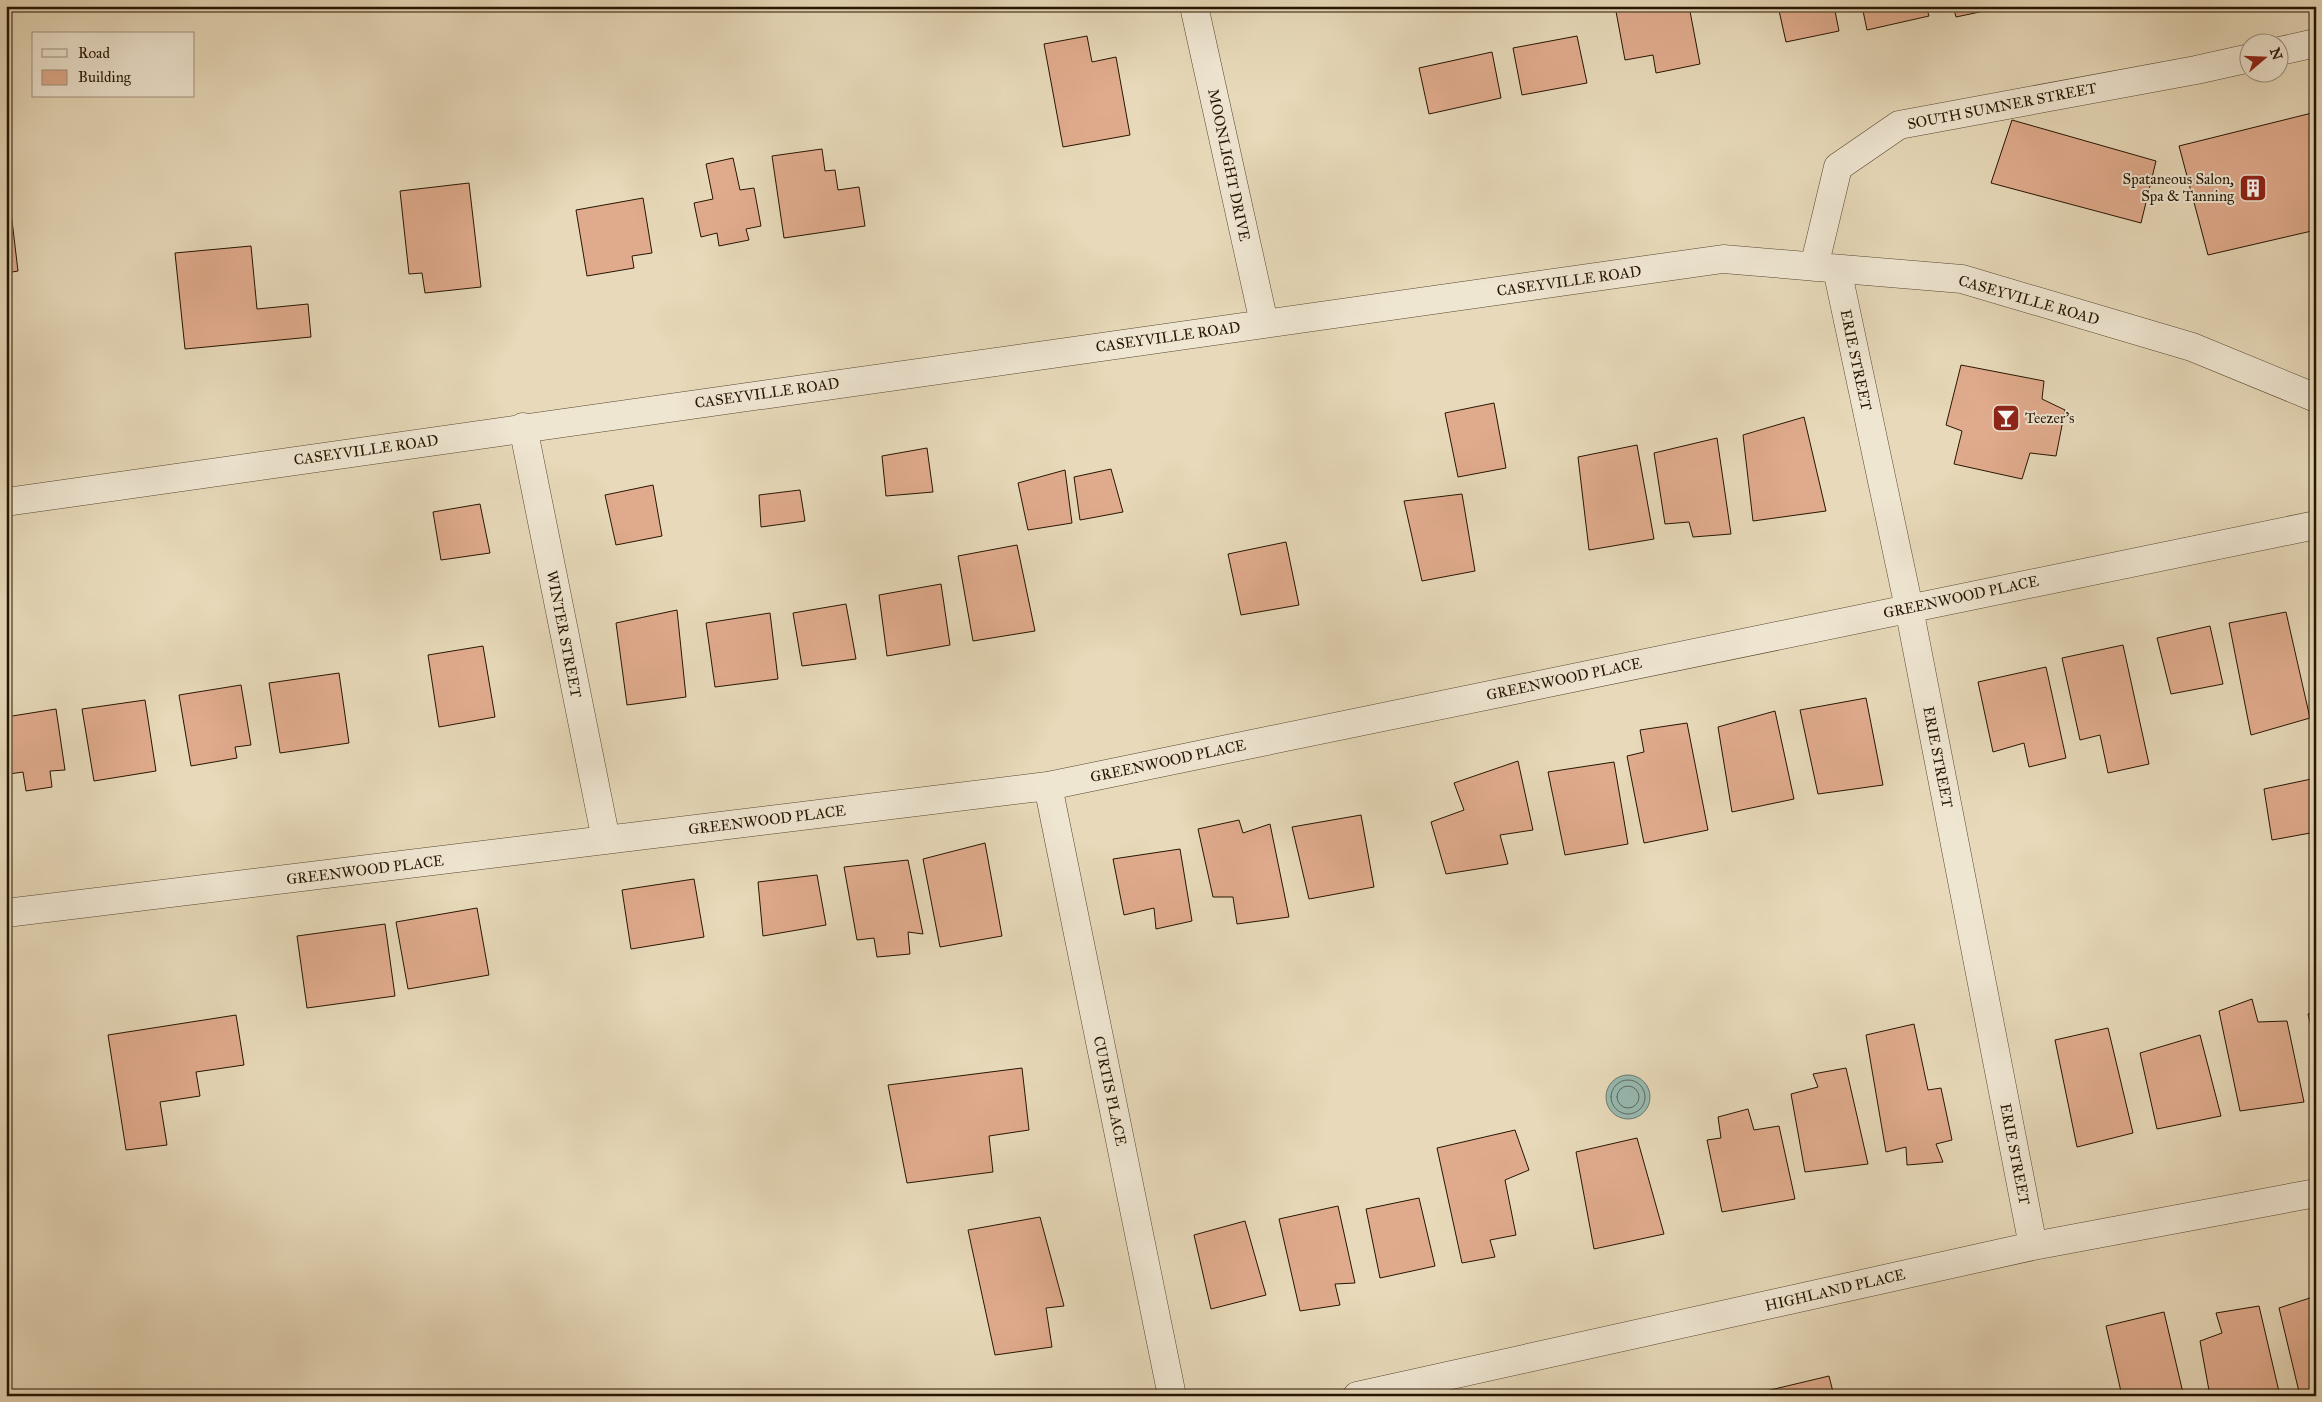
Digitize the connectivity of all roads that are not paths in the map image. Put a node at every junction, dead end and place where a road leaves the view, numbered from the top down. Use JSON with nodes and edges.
{"nodes":[{"id":1,"x":1194,"y":6,"type":"edge"},
{"id":2,"x":2316,"y":43,"type":"edge"},
{"id":3,"x":2290,"y":49,"type":"edge"},
{"id":4,"x":2240,"y":60,"type":"edge"},
{"id":5,"x":1826,"y":268,"type":"junction"},
{"id":6,"x":1264,"y":323,"type":"junction"},
{"id":7,"x":2316,"y":398,"type":"edge"},
{"id":8,"x":524,"y":427,"type":"junction"},
{"id":9,"x":6,"y":502,"type":"edge"},
{"id":10,"x":2316,"y":525,"type":"edge"},
{"id":11,"x":1909,"y":608,"type":"junction"},
{"id":12,"x":1048,"y":786,"type":"junction"},
{"id":13,"x":606,"y":840,"type":"junction"},
{"id":14,"x":6,"y":913,"type":"edge"},
{"id":15,"x":2316,"y":1193,"type":"edge"},
{"id":16,"x":2033,"y":1246,"type":"junction"},
{"id":17,"x":1172,"y":1396,"type":"edge"},
{"id":18,"x":1357,"y":1396,"type":"edge"}],
"edges":[{"from":1,"to":6,"type":"street","name":"MOONLIGHT DRIVE"},
{"from":2,"to":3,"type":"street"},
{"from":4,"to":5,"type":"street","name":"SOUTH SUMNER STREET"},
{"from":5,"to":6,"type":"street","name":"CASEYVILLE ROAD"},
{"from":5,"to":7,"type":"street","name":"CASEYVILLE ROAD"},
{"from":5,"to":11,"type":"street","name":"ERIE STREET"},
{"from":6,"to":8,"type":"street","name":"CASEYVILLE ROAD"},
{"from":8,"to":9,"type":"street","name":"CASEYVILLE ROAD"},
{"from":8,"to":13,"type":"street","name":"WINTER STREET"},
{"from":10,"to":11,"type":"street","name":"GREENWOOD PLACE"},
{"from":11,"to":12,"type":"street","name":"GREENWOOD PLACE"},
{"from":11,"to":16,"type":"street","name":"ERIE STREET"},
{"from":12,"to":13,"type":"street","name":"GREENWOOD PLACE"},
{"from":12,"to":17,"type":"street","name":"CURTIS PLACE"},
{"from":13,"to":14,"type":"street","name":"GREENWOOD PLACE"},
{"from":15,"to":16,"type":"street","name":"HIGHLAND PLACE"},
{"from":16,"to":18,"type":"street","name":"HIGHLAND PLACE"}]}
